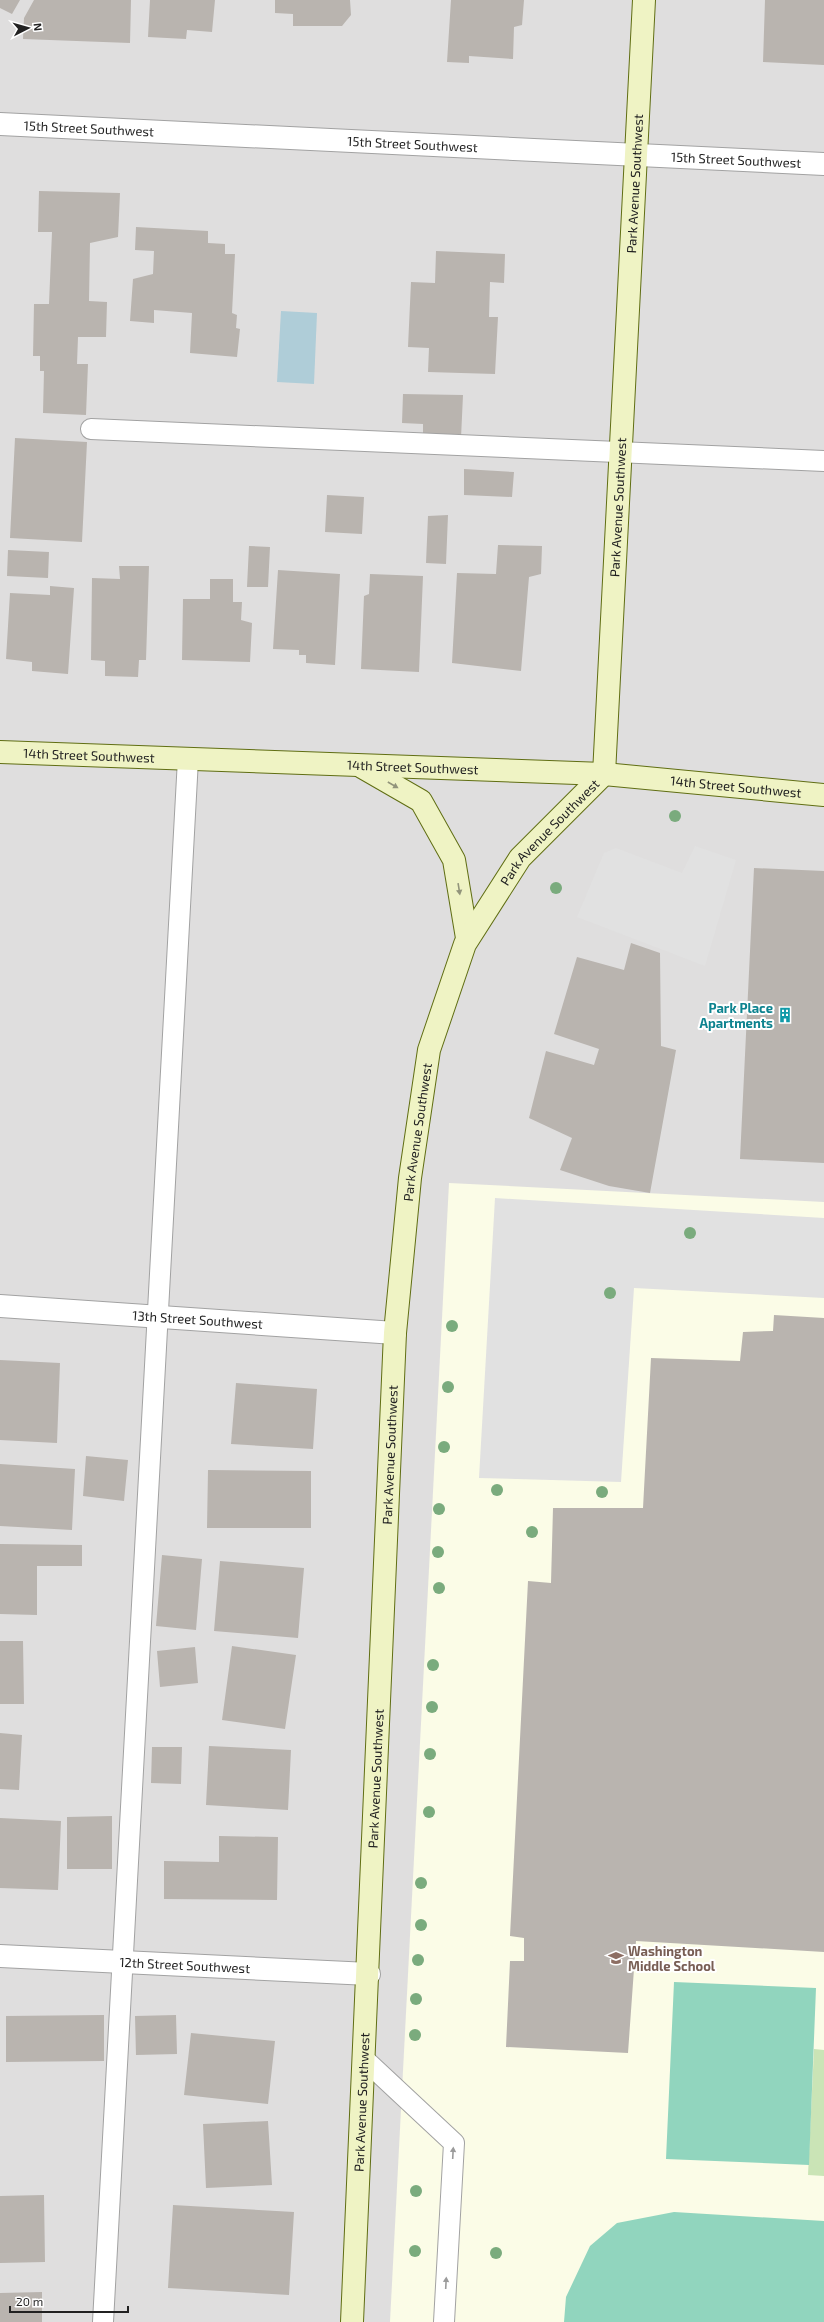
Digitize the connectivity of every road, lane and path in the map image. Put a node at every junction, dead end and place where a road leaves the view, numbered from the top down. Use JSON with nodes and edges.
{"nodes":[{"id":1,"x":644,"y":0,"type":"edge"},
{"id":2,"x":0,"y":124,"type":"edge"},
{"id":3,"x":636,"y":155,"type":"junction"},
{"id":4,"x":824,"y":164,"type":"edge"},
{"id":5,"x":91,"y":429,"type":"dead end"},
{"id":6,"x":621,"y":451,"type":"junction"},
{"id":7,"x":824,"y":461,"type":"edge"},
{"id":8,"x":0,"y":752,"type":"edge"},
{"id":9,"x":188,"y":759,"type":"junction"},
{"id":10,"x":359,"y":765,"type":"junction"},
{"id":11,"x":604,"y":774,"type":"junction"},
{"id":12,"x":824,"y":794,"type":"edge"},
{"id":13,"x":467,"y":938,"type":"junction"},
{"id":14,"x":0,"y":1306,"type":"edge"},
{"id":15,"x":158,"y":1317,"type":"junction"},
{"id":16,"x":395,"y":1333,"type":"junction"},
{"id":17,"x":0,"y":1956,"type":"edge"},
{"id":18,"x":122,"y":1962,"type":"junction"},
{"id":19,"x":369,"y":1974,"type":"junction"},
{"id":20,"x":364,"y":2059,"type":"junction"},
{"id":21,"x":103,"y":2322,"type":"edge"},
{"id":22,"x":352,"y":2322,"type":"edge"},
{"id":23,"x":444,"y":2322,"type":"edge"}],
"edges":[{"from":1,"to":3,"type":"street","name":"Park Avenue Southwest"},
{"from":2,"to":3,"type":"street","name":"15th Street Southwest"},
{"from":3,"to":4,"type":"street","name":"15th Street Southwest"},
{"from":3,"to":6,"type":"street","name":"Park Avenue Southwest"},
{"from":5,"to":6,"type":"lane"},
{"from":6,"to":7,"type":"lane"},
{"from":6,"to":11,"type":"street","name":"Park Avenue Southwest"},
{"from":8,"to":9,"type":"street","name":"14th Street Southwest"},
{"from":9,"to":10,"type":"street","name":"14th Street Southwest"},
{"from":9,"to":15,"type":"lane"},
{"from":10,"to":11,"type":"street","name":"14th Street Southwest"},
{"from":10,"to":13,"type":"street","one_way":true},
{"from":11,"to":12,"type":"street","name":"14th Street Southwest"},
{"from":11,"to":13,"type":"street","name":"Park Avenue Southwest"},
{"from":13,"to":16,"type":"street","name":"Park Avenue Southwest"},
{"from":14,"to":15,"type":"street","name":"13th Street Southwest"},
{"from":15,"to":16,"type":"street","name":"13th Street Southwest"},
{"from":15,"to":18,"type":"lane"},
{"from":16,"to":19,"type":"street","name":"Park Avenue Southwest"},
{"from":17,"to":18,"type":"street","name":"12th Street Southwest"},
{"from":18,"to":19,"type":"street","name":"12th Street Southwest"},
{"from":18,"to":21,"type":"lane"},
{"from":19,"to":20,"type":"street","name":"Park Avenue Southwest"},
{"from":20,"to":22,"type":"street","name":"Park Avenue Southwest"},
{"from":23,"to":20,"type":"lane","one_way":true}]}
